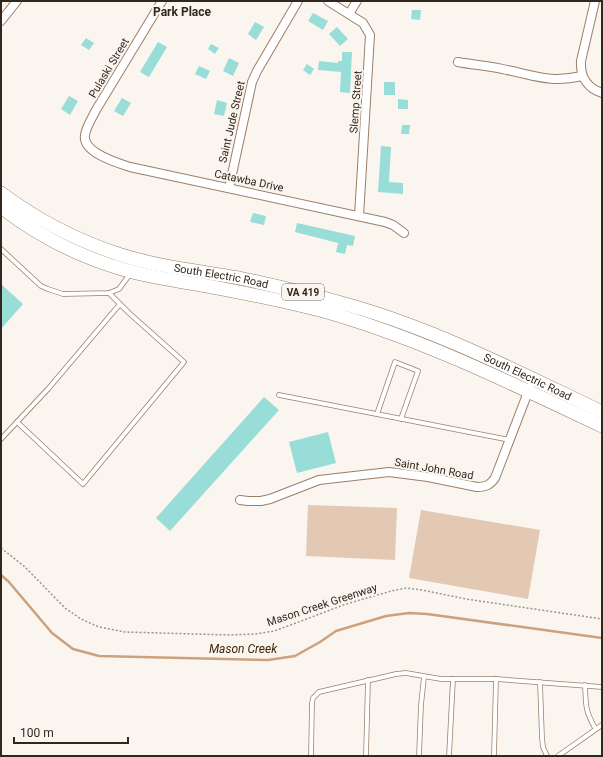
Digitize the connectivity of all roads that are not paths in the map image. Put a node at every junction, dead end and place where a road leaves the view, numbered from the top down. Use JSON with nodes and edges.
{"nodes":[{"id":1,"x":17,"y":1,"type":"edge"},
{"id":2,"x":162,"y":1,"type":"edge"},
{"id":3,"x":298,"y":1,"type":"edge"},
{"id":4,"x":328,"y":1,"type":"edge"},
{"id":5,"x":357,"y":1,"type":"edge"},
{"id":6,"x":595,"y":1,"type":"edge"},
{"id":7,"x":349,"y":14,"type":"junction"},
{"id":8,"x":1,"y":21,"type":"edge"},
{"id":9,"x":458,"y":62,"type":"dead end"},
{"id":10,"x":582,"y":76,"type":"junction"},
{"id":11,"x":602,"y":92,"type":"edge"},
{"id":12,"x":89,"y":148,"type":"joint"},
{"id":13,"x":229,"y":188,"type":"junction"},
{"id":14,"x":1,"y":193,"type":"edge"},
{"id":15,"x":1,"y":207,"type":"edge"},
{"id":16,"x":359,"y":216,"type":"junction"},
{"id":17,"x":404,"y":233,"type":"dead end"},
{"id":18,"x":1,"y":249,"type":"edge"},
{"id":19,"x":137,"y":259,"type":"junction"},
{"id":20,"x":132,"y":272,"type":"junction"},
{"id":21,"x":109,"y":293,"type":"junction"},
{"id":22,"x":120,"y":304,"type":"junction"},
{"id":23,"x":531,"y":385,"type":"junction"},
{"id":24,"x":279,"y":395,"type":"dead end"},
{"id":25,"x":602,"y":412,"type":"edge"},
{"id":26,"x":377,"y":414,"type":"junction"},
{"id":27,"x":402,"y":419,"type":"junction"},
{"id":28,"x":17,"y":422,"type":"junction"},
{"id":29,"x":602,"y":426,"type":"edge"},
{"id":30,"x":1,"y":439,"type":"edge"},
{"id":31,"x":510,"y":440,"type":"junction"},
{"id":32,"x":240,"y":500,"type":"dead end"},
{"id":33,"x":424,"y":677,"type":"junction"},
{"id":34,"x":453,"y":679,"type":"junction"},
{"id":35,"x":496,"y":679,"type":"junction"},
{"id":36,"x":368,"y":680,"type":"junction"},
{"id":37,"x":540,"y":682,"type":"junction"},
{"id":38,"x":585,"y":686,"type":"junction"},
{"id":39,"x":602,"y":687,"type":"edge"},
{"id":40,"x":602,"y":725,"type":"edge"},
{"id":41,"x":595,"y":728,"type":"junction"},
{"id":42,"x":311,"y":756,"type":"edge"},
{"id":43,"x":366,"y":756,"type":"edge"},
{"id":44,"x":419,"y":756,"type":"edge"},
{"id":45,"x":449,"y":756,"type":"edge"},
{"id":46,"x":494,"y":756,"type":"edge"},
{"id":47,"x":547,"y":756,"type":"edge"},
{"id":48,"x":558,"y":756,"type":"edge"}],
"edges":[{"from":1,"to":8,"type":"street"},
{"from":2,"to":12,"type":"street","name":"Pulaski Street"},
{"from":3,"to":13,"type":"street","name":"Saint Jude Street"},
{"from":4,"to":7,"type":"street","name":"Slemp Street"},
{"from":5,"to":7,"type":"street"},
{"from":6,"to":10,"type":"street"},
{"from":7,"to":16,"type":"street","name":"Slemp Street"},
{"from":9,"to":10,"type":"street"},
{"from":10,"to":11,"type":"street"},
{"from":12,"to":13,"type":"street","name":"Catawba Drive"},
{"from":13,"to":16,"type":"street","name":"Catawba Drive"},
{"from":14,"to":19,"type":"main road","name":"South Electric Road","number":"VA 419"},
{"from":15,"to":20,"type":"main road","name":"South Electric Road","number":"VA 419"},
{"from":16,"to":17,"type":"street","name":"Catawba Drive"},
{"from":18,"to":21,"type":"lane"},
{"from":19,"to":20,"type":"lane"},
{"from":19,"to":23,"type":"main road","name":"South Electric Road","number":"VA 419"},
{"from":20,"to":21,"type":"lane"},
{"from":20,"to":23,"type":"main road","name":"South Electric Road","number":"VA 419"},
{"from":21,"to":22,"type":"lane"},
{"from":22,"to":28,"type":"lane"},
{"from":22,"to":28,"type":"lane"},
{"from":23,"to":25,"type":"main road","name":"South Electric Road","number":"VA 419"},
{"from":23,"to":29,"type":"main road","name":"South Electric Road","number":"VA 419"},
{"from":23,"to":31,"type":"street","name":"Saint John Road"},
{"from":24,"to":26,"type":"lane"},
{"from":26,"to":27,"type":"lane"},
{"from":26,"to":27,"type":"lane"},
{"from":27,"to":31,"type":"lane"},
{"from":28,"to":30,"type":"lane"},
{"from":31,"to":32,"type":"street","name":"Saint John Road"},
{"from":33,"to":34,"type":"lane"},
{"from":33,"to":36,"type":"lane"},
{"from":33,"to":44,"type":"lane"},
{"from":34,"to":35,"type":"lane"},
{"from":34,"to":45,"type":"lane"},
{"from":35,"to":37,"type":"lane"},
{"from":35,"to":46,"type":"lane"},
{"from":36,"to":42,"type":"lane"},
{"from":36,"to":43,"type":"lane"},
{"from":37,"to":38,"type":"lane"},
{"from":37,"to":47,"type":"lane"},
{"from":38,"to":39,"type":"lane"},
{"from":38,"to":41,"type":"lane"},
{"from":40,"to":41,"type":"lane"},
{"from":41,"to":48,"type":"lane"}]}
